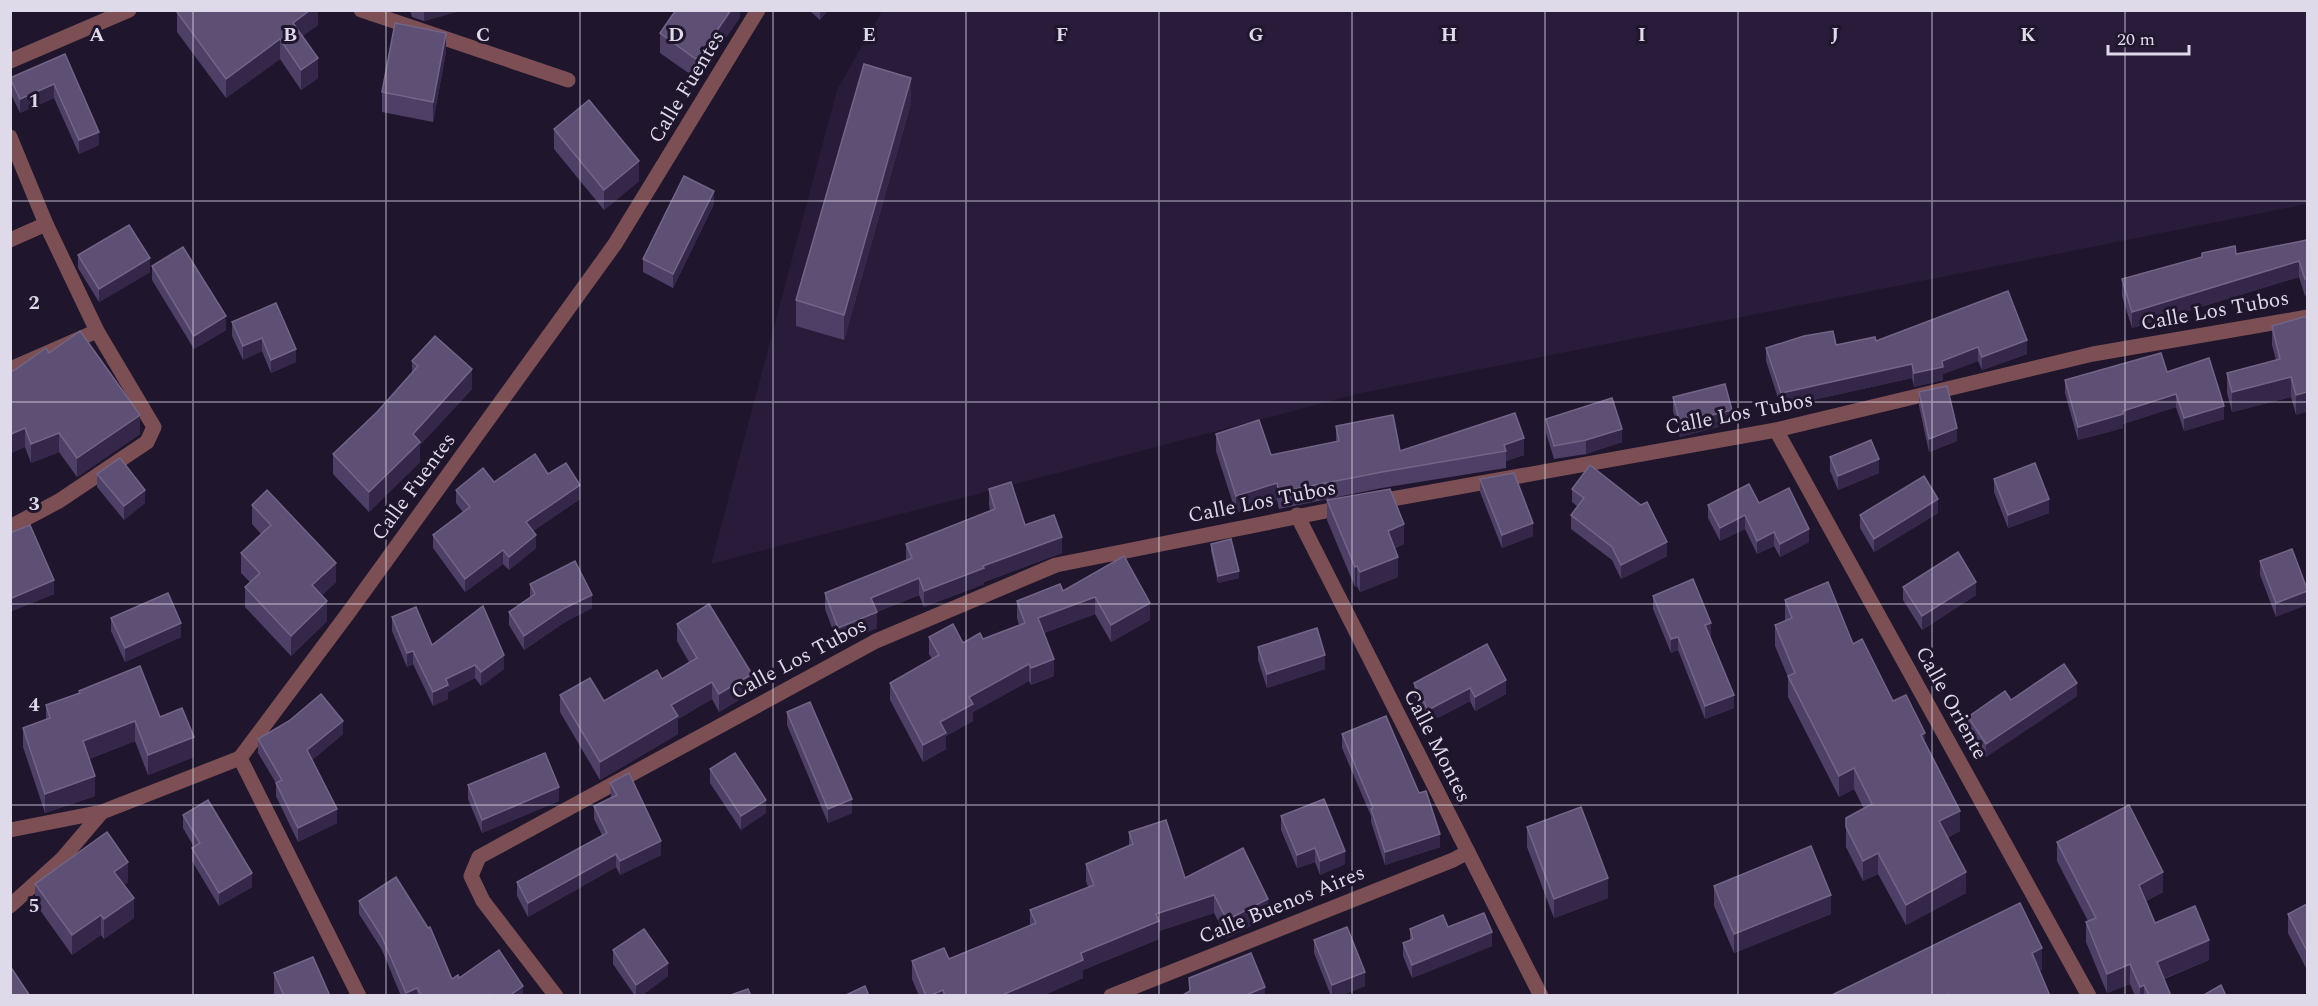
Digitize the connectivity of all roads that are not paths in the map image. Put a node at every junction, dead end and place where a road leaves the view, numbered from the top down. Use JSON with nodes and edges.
{"nodes":[{"id":1,"x":129,"y":10,"type":"edge"},
{"id":2,"x":361,"y":10,"type":"edge"},
{"id":3,"x":758,"y":10,"type":"edge"},
{"id":4,"x":10,"y":61,"type":"edge"},
{"id":5,"x":568,"y":80,"type":"dead end"},
{"id":6,"x":10,"y":137,"type":"edge"},
{"id":7,"x":46,"y":224,"type":"junction"},
{"id":8,"x":10,"y":240,"type":"edge"},
{"id":9,"x":2307,"y":317,"type":"edge"},
{"id":10,"x":97,"y":331,"type":"junction"},
{"id":11,"x":10,"y":369,"type":"edge"},
{"id":12,"x":1776,"y":430,"type":"junction"},
{"id":13,"x":1297,"y":515,"type":"junction"},
{"id":14,"x":10,"y":527,"type":"edge"},
{"id":15,"x":240,"y":758,"type":"junction"},
{"id":16,"x":102,"y":812,"type":"junction"},
{"id":17,"x":10,"y":830,"type":"edge"},
{"id":18,"x":1468,"y":852,"type":"junction"},
{"id":19,"x":10,"y":906,"type":"edge"},
{"id":20,"x":359,"y":996,"type":"edge"},
{"id":21,"x":556,"y":996,"type":"edge"},
{"id":22,"x":1111,"y":996,"type":"edge"},
{"id":23,"x":1541,"y":996,"type":"edge"},
{"id":24,"x":2089,"y":996,"type":"edge"}],
"edges":[{"from":1,"to":4,"type":"street"},
{"from":2,"to":5,"type":"street"},
{"from":3,"to":15,"type":"street","name":"Calle Fuentes"},
{"from":6,"to":7,"type":"street"},
{"from":7,"to":8,"type":"street"},
{"from":7,"to":10,"type":"street"},
{"from":9,"to":12,"type":"street","name":"Calle Los Tubos"},
{"from":10,"to":11,"type":"street"},
{"from":10,"to":14,"type":"street"},
{"from":12,"to":13,"type":"street","name":"Calle Los Tubos"},
{"from":12,"to":24,"type":"street","name":"Calle Oriente"},
{"from":13,"to":18,"type":"street","name":"Calle Montes"},
{"from":13,"to":21,"type":"street","name":"Calle Los Tubos"},
{"from":15,"to":16,"type":"street"},
{"from":15,"to":20,"type":"street"},
{"from":16,"to":17,"type":"street"},
{"from":16,"to":19,"type":"street"},
{"from":18,"to":22,"type":"street","name":"Calle Buenos Aires"},
{"from":18,"to":23,"type":"street","name":"Calle Montes"}]}
